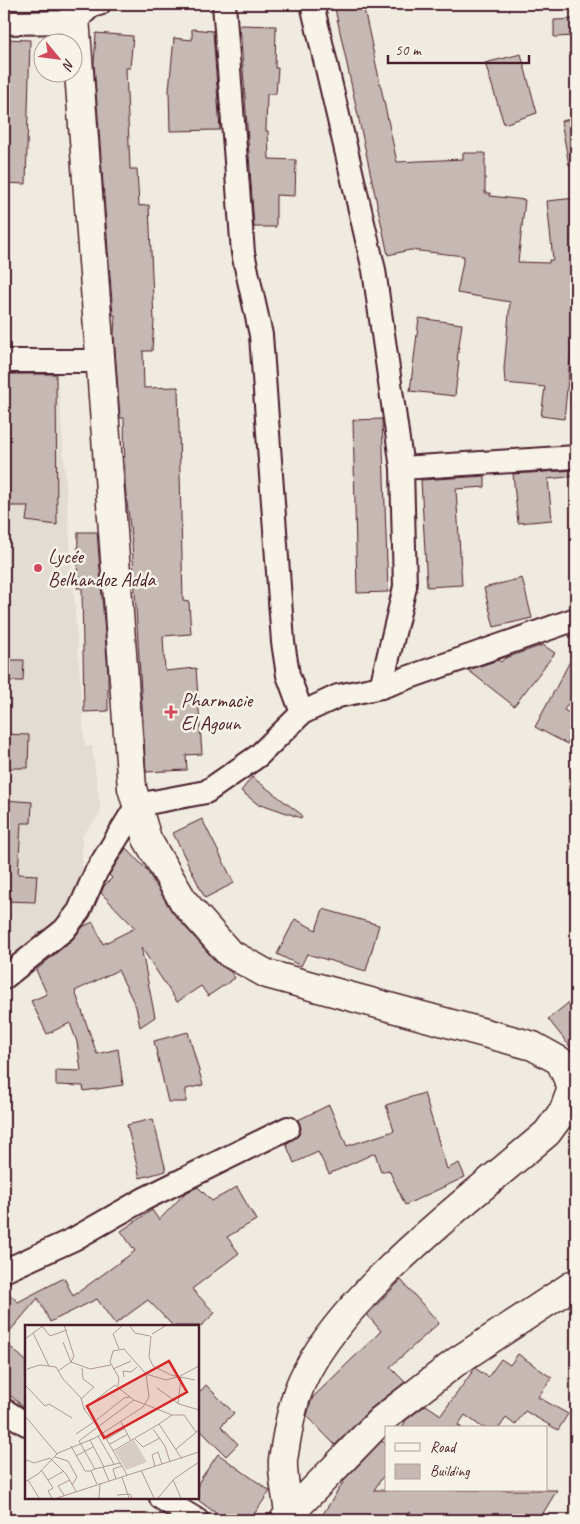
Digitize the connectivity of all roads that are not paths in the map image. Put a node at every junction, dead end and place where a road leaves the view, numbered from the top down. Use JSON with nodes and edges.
{"nodes":[{"id":1,"x":99,"y":4,"type":"edge"},
{"id":2,"x":224,"y":4,"type":"edge"},
{"id":3,"x":312,"y":4,"type":"edge"},
{"id":4,"x":74,"y":13,"type":"edge"},
{"id":5,"x":4,"y":23,"type":"edge"},
{"id":6,"x":4,"y":361,"type":"edge"},
{"id":7,"x":100,"y":361,"type":"junction"},
{"id":8,"x":576,"y":457,"type":"edge"},
{"id":9,"x":402,"y":468,"type":"junction"},
{"id":10,"x":576,"y":619,"type":"edge"},
{"id":11,"x":381,"y":686,"type":"junction"},
{"id":12,"x":302,"y":713,"type":"junction"},
{"id":13,"x":137,"y":805,"type":"junction"},
{"id":14,"x":4,"y":978,"type":"edge"},
{"id":15,"x":574,"y":1087,"type":"edge"},
{"id":16,"x":288,"y":1128,"type":"dead end"},
{"id":17,"x":4,"y":1271,"type":"edge"},
{"id":18,"x":576,"y":1283,"type":"edge"},
{"id":19,"x":576,"y":1297,"type":"edge"},
{"id":20,"x":518,"y":1320,"type":"junction"},
{"id":21,"x":4,"y":1410,"type":"edge"},
{"id":22,"x":25,"y":1423,"type":"edge"},
{"id":23,"x":163,"y":1499,"type":"edge"},
{"id":24,"x":290,"y":1518,"type":"edge"},
{"id":25,"x":197,"y":1520,"type":"edge"}],
"edges":[{"from":1,"to":4,"type":"street"},
{"from":2,"to":12,"type":"street"},
{"from":3,"to":9,"type":"street"},
{"from":4,"to":5,"type":"street"},
{"from":4,"to":7,"type":"street"},
{"from":6,"to":7,"type":"street"},
{"from":7,"to":13,"type":"street"},
{"from":8,"to":9,"type":"street"},
{"from":9,"to":11,"type":"street"},
{"from":10,"to":11,"type":"street"},
{"from":11,"to":12,"type":"street"},
{"from":12,"to":13,"type":"street"},
{"from":13,"to":14,"type":"street"},
{"from":13,"to":15,"type":"street"},
{"from":15,"to":24,"type":"street"},
{"from":16,"to":17,"type":"street"},
{"from":18,"to":20,"type":"street"},
{"from":19,"to":20,"type":"street"},
{"from":20,"to":24,"type":"street"},
{"from":21,"to":22,"type":"street"},
{"from":23,"to":25,"type":"street"}]}
